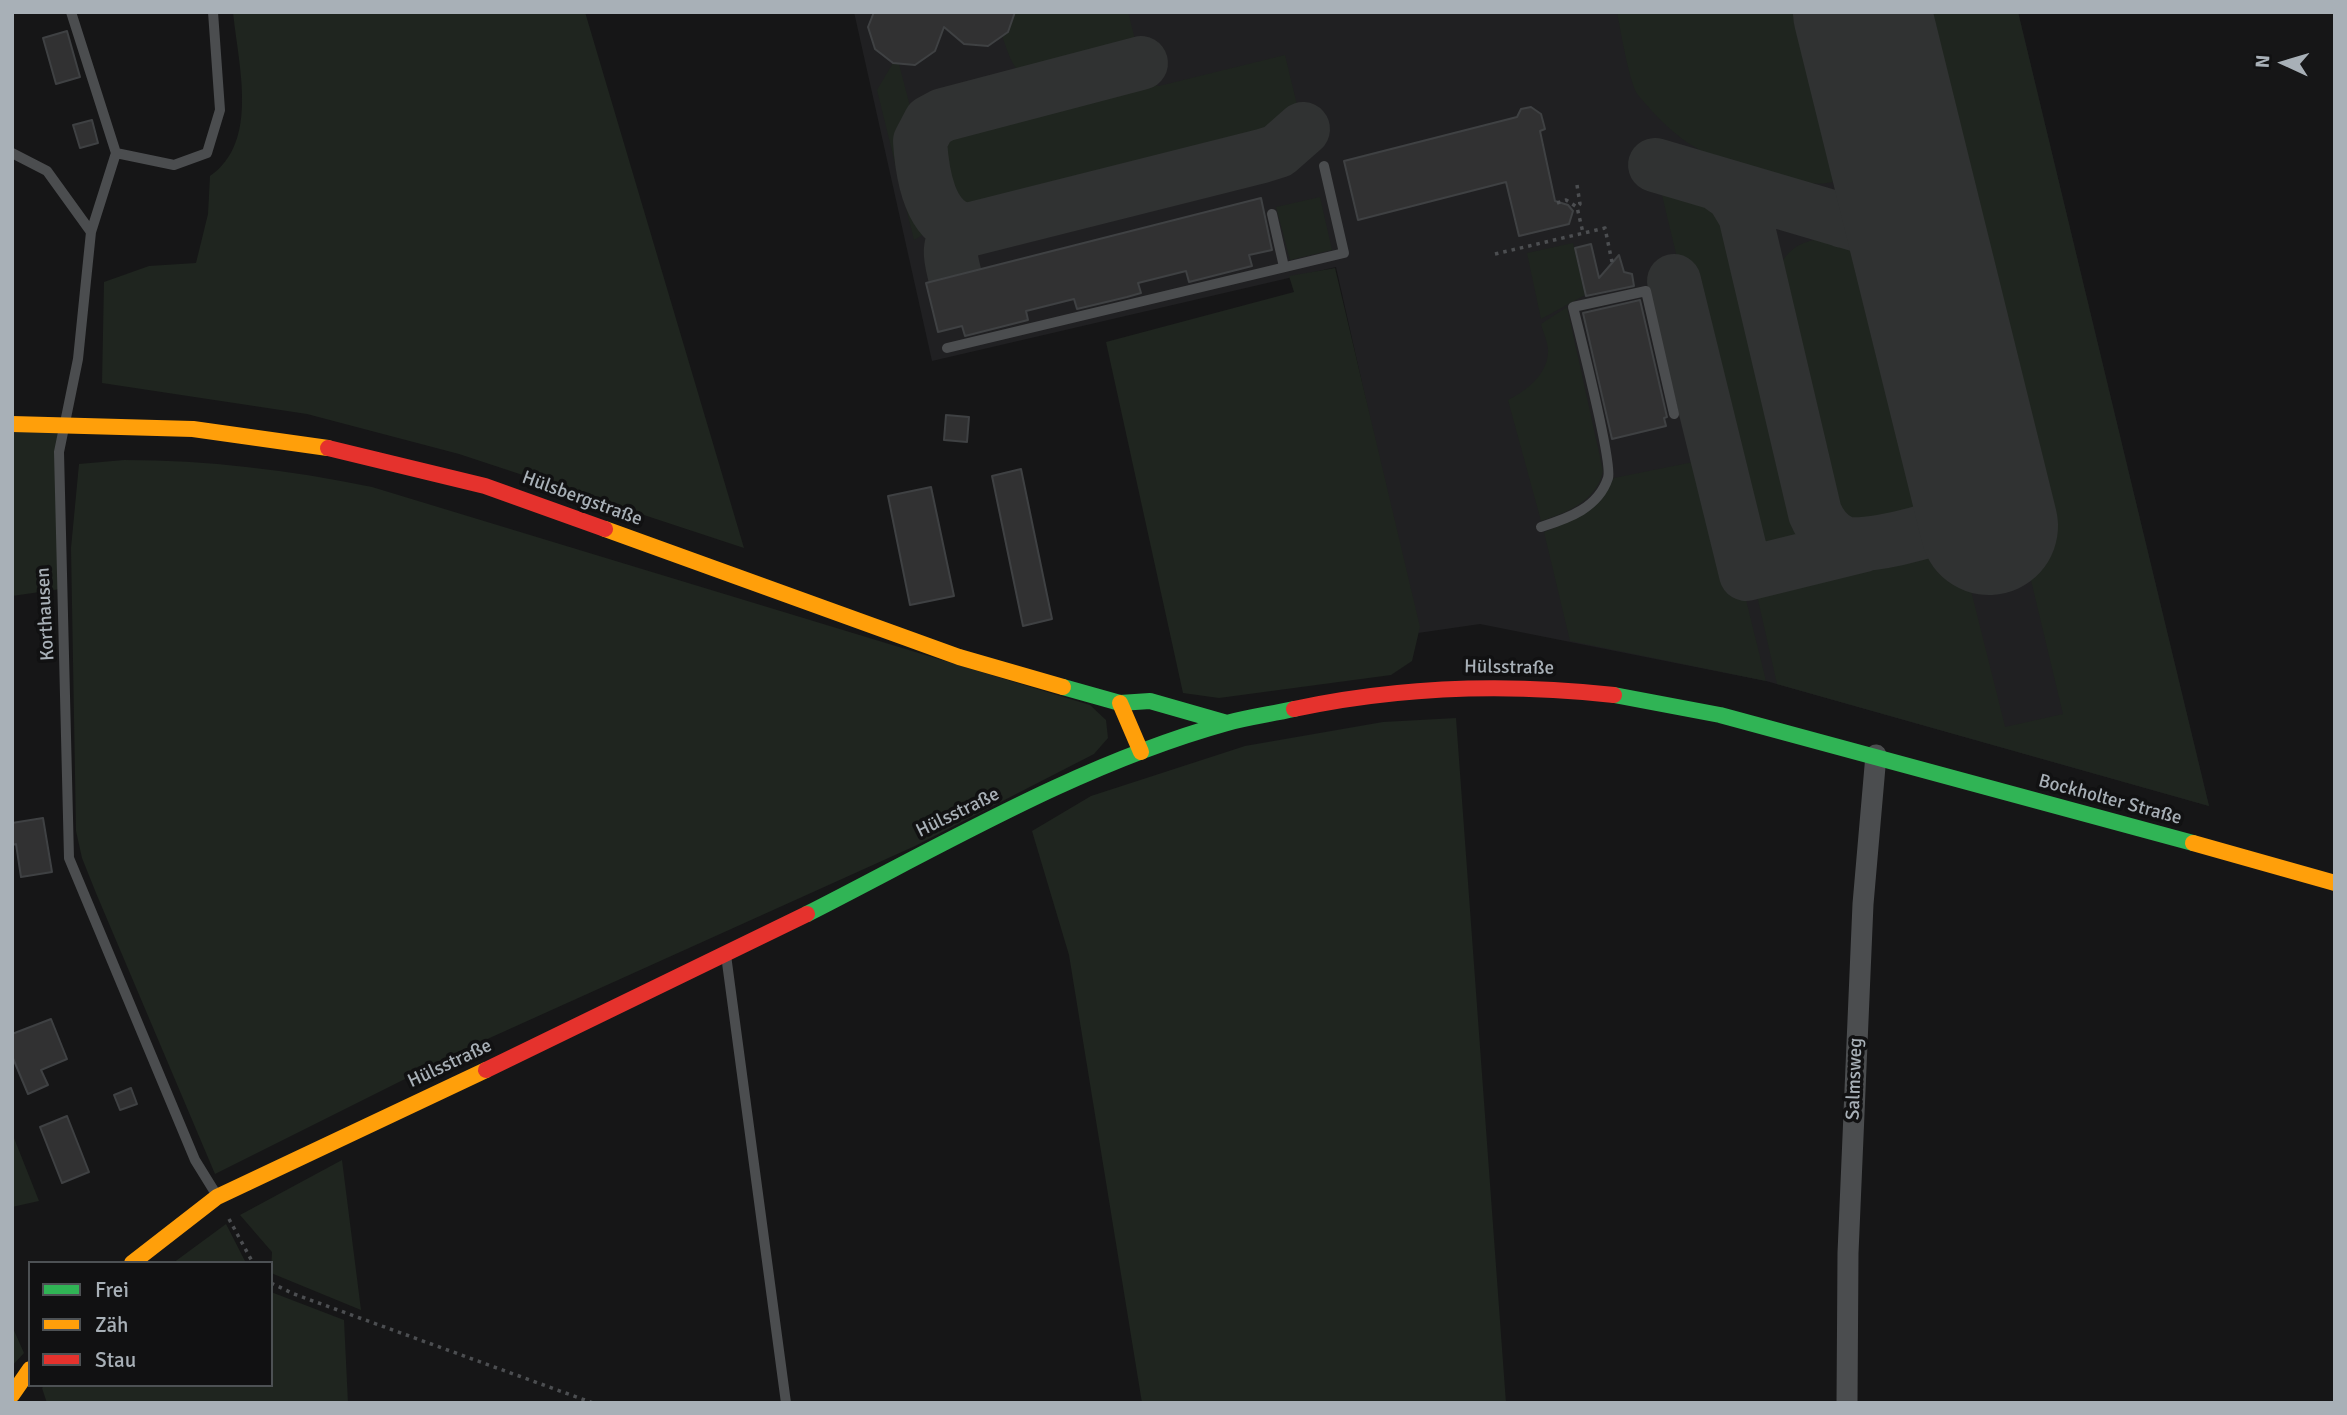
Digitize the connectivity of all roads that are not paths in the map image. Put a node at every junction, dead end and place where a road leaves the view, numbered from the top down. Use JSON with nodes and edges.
{"nodes":[{"id":1,"x":71,"y":12,"type":"edge"},
{"id":2,"x":213,"y":12,"type":"edge"},
{"id":3,"x":12,"y":153,"type":"edge"},
{"id":4,"x":116,"y":153,"type":"junction"},
{"id":5,"x":1324,"y":166,"type":"dead end"},
{"id":6,"x":1272,"y":215,"type":"dead end"},
{"id":7,"x":90,"y":232,"type":"junction"},
{"id":8,"x":1284,"y":267,"type":"junction"},
{"id":9,"x":947,"y":348,"type":"dead end"},
{"id":10,"x":1674,"y":414,"type":"dead end"},
{"id":11,"x":67,"y":423,"type":"junction"},
{"id":12,"x":12,"y":424,"type":"edge"},
{"id":13,"x":1541,"y":527,"type":"dead end"},
{"id":14,"x":1120,"y":703,"type":"junction"},
{"id":15,"x":1227,"y":723,"type":"junction"},
{"id":16,"x":1141,"y":752,"type":"junction"},
{"id":17,"x":1875,"y":755,"type":"junction"},
{"id":18,"x":2335,"y":883,"type":"edge"},
{"id":19,"x":726,"y":952,"type":"junction"},
{"id":20,"x":218,"y":1197,"type":"junction"},
{"id":21,"x":135,"y":1261,"type":"edge"},
{"id":22,"x":28,"y":1372,"type":"edge"},
{"id":23,"x":12,"y":1395,"type":"edge"},
{"id":24,"x":786,"y":1403,"type":"edge"},
{"id":25,"x":1847,"y":1403,"type":"edge"}],
"edges":[{"from":1,"to":4,"type":"lane"},
{"from":2,"to":4,"type":"lane"},
{"from":3,"to":7,"type":"lane"},
{"from":4,"to":7,"type":"lane","name":"Korthausen"},
{"from":5,"to":8,"type":"lane"},
{"from":6,"to":8,"type":"lane"},
{"from":7,"to":11,"type":"lane","name":"Korthausen"},
{"from":8,"to":9,"type":"lane"},
{"from":10,"to":13,"type":"lane"},
{"from":11,"to":12,"type":"street","name":"Hülsbergstraße"},
{"from":11,"to":14,"type":"street","name":"Hülsbergstraße"},
{"from":11,"to":20,"type":"lane","name":"Korthausen"},
{"from":14,"to":15,"type":"street","name":"Hülsbergstraße"},
{"from":14,"to":16,"type":"street"},
{"from":15,"to":16,"type":"street","name":"Hülsstraße"},
{"from":15,"to":17,"type":"street","name":"Hülsstraße"},
{"from":16,"to":19,"type":"street","name":"Hülsstraße"},
{"from":17,"to":18,"type":"street","name":"Bockholter Straße"},
{"from":17,"to":25,"type":"street","name":"Salmsweg"},
{"from":19,"to":20,"type":"street","name":"Hülsstraße"},
{"from":19,"to":24,"type":"lane"},
{"from":20,"to":21,"type":"street","name":"Hülsstraße"},
{"from":22,"to":23,"type":"street"}]}
